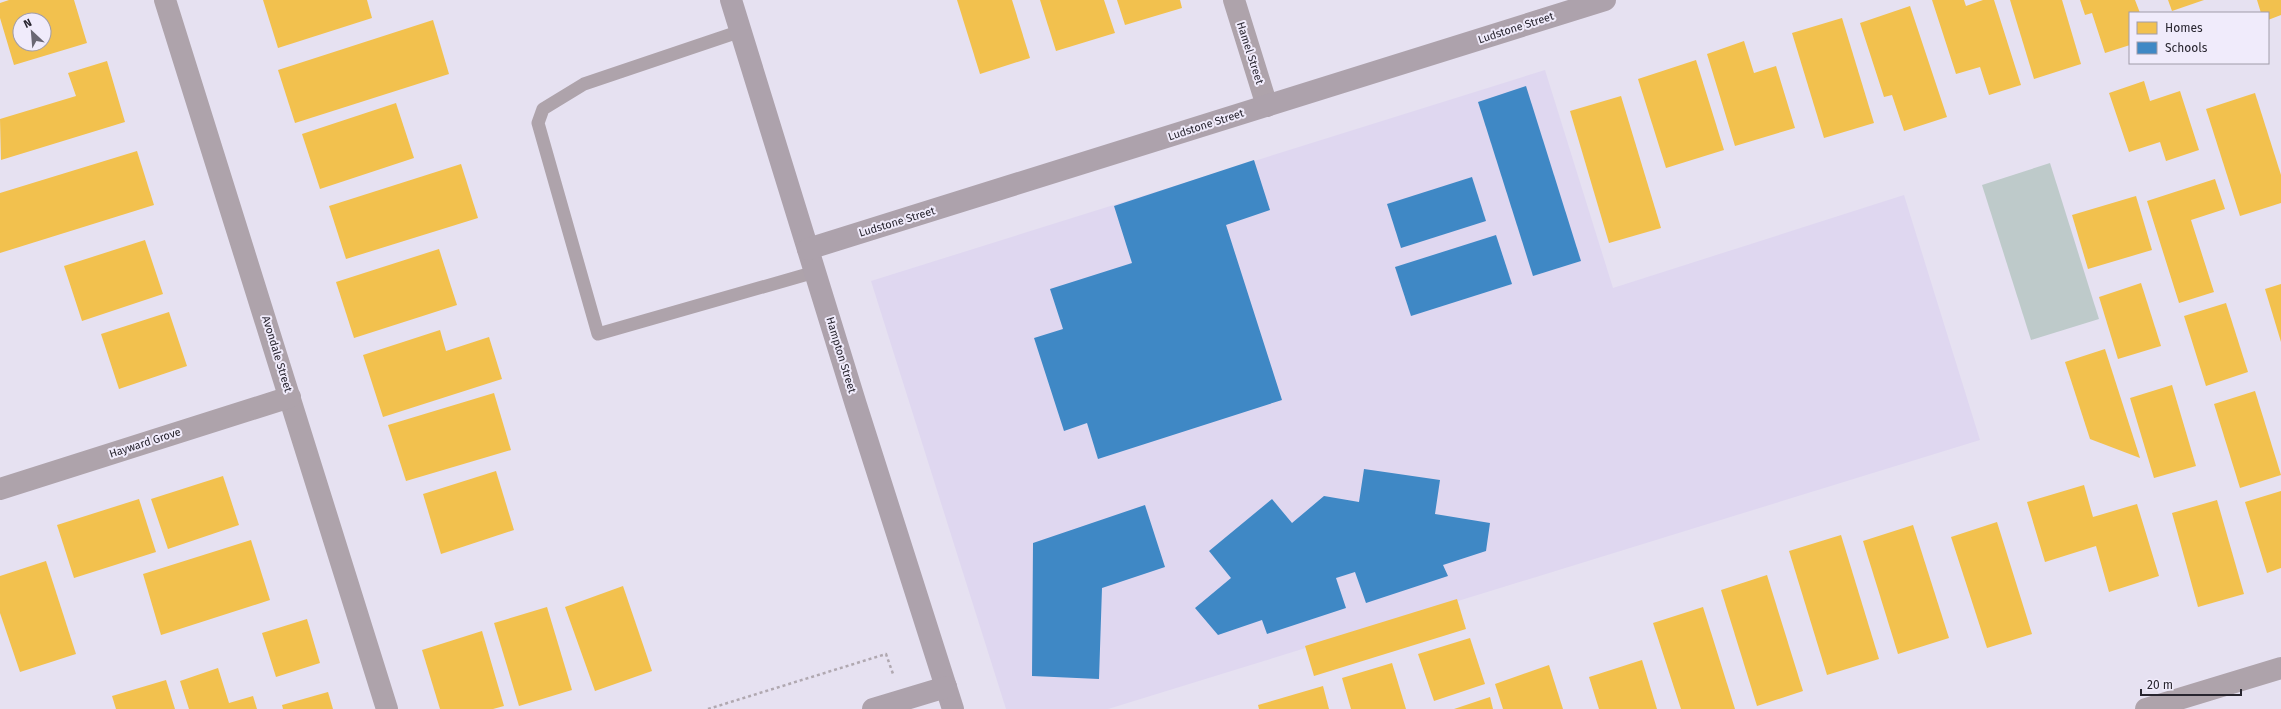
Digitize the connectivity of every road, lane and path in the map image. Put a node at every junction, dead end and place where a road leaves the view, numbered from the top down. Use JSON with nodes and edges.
{"nodes":[{"id":1,"x":166,"y":0,"type":"edge"},
{"id":2,"x":731,"y":0,"type":"edge"},
{"id":3,"x":1234,"y":0,"type":"edge"},
{"id":4,"x":1605,"y":0,"type":"edge"},
{"id":5,"x":741,"y":31,"type":"junction"},
{"id":6,"x":1267,"y":106,"type":"junction"},
{"id":7,"x":808,"y":249,"type":"junction"},
{"id":8,"x":815,"y":272,"type":"junction"},
{"id":9,"x":290,"y":397,"type":"junction"},
{"id":10,"x":0,"y":489,"type":"edge"},
{"id":11,"x":886,"y":654,"type":"dead end"},
{"id":12,"x":2281,"y":668,"type":"edge"},
{"id":13,"x":946,"y":687,"type":"junction"},
{"id":14,"x":387,"y":709,"type":"edge"},
{"id":15,"x":708,"y":709,"type":"edge"},
{"id":16,"x":873,"y":709,"type":"edge"},
{"id":17,"x":953,"y":709,"type":"edge"},
{"id":18,"x":2146,"y":709,"type":"edge"}],
"edges":[{"from":1,"to":9,"type":"street","name":"Avondale Street"},
{"from":2,"to":5,"type":"street","name":"Hampton Street"},
{"from":3,"to":6,"type":"street","name":"Hamel Street"},
{"from":4,"to":6,"type":"street","name":"Ludstone Street"},
{"from":5,"to":7,"type":"street","name":"Hampton Street"},
{"from":5,"to":8,"type":"lane"},
{"from":6,"to":7,"type":"street","name":"Ludstone Street"},
{"from":7,"to":8,"type":"street","name":"Hampton Street"},
{"from":8,"to":13,"type":"street","name":"Hampton Street"},
{"from":9,"to":10,"type":"street","name":"Hayward Grove"},
{"from":9,"to":14,"type":"street","name":"Avondale Street"},
{"from":11,"to":15,"type":"path"},
{"from":12,"to":18,"type":"street"},
{"from":13,"to":16,"type":"street"},
{"from":13,"to":17,"type":"street","name":"Hampton Street"}]}
